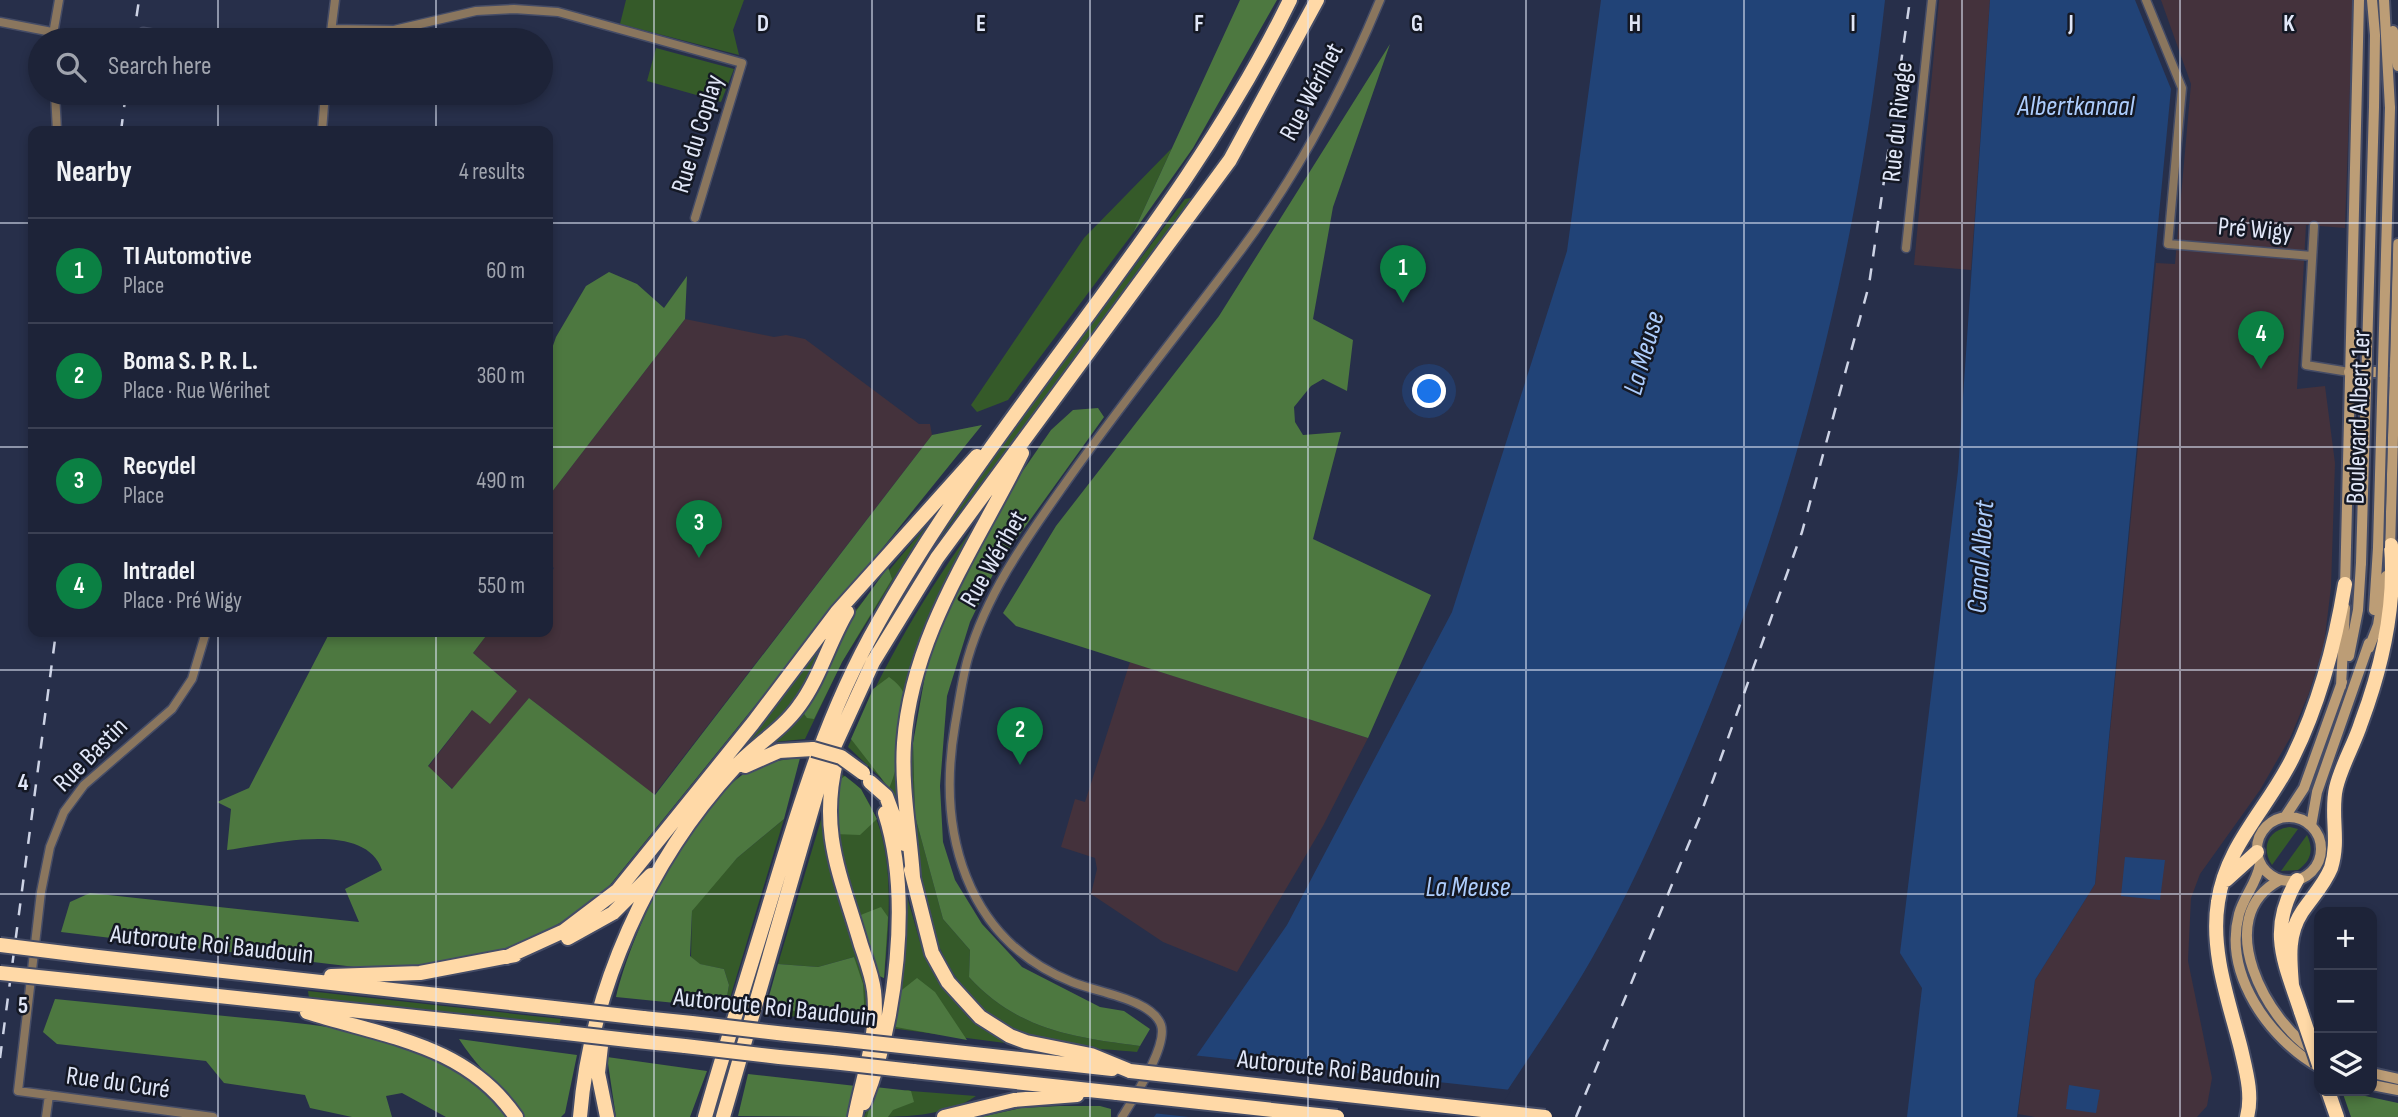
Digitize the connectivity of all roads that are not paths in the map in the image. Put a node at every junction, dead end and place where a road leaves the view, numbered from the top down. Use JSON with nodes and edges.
{"nodes":[{"id":1,"x":59,"y":0,"type":"edge"},
{"id":2,"x":335,"y":0,"type":"edge"},
{"id":3,"x":1290,"y":0,"type":"edge"},
{"id":4,"x":1317,"y":0,"type":"edge"},
{"id":5,"x":1380,"y":0,"type":"edge"},
{"id":6,"x":1932,"y":0,"type":"edge"},
{"id":7,"x":2146,"y":0,"type":"edge"},
{"id":8,"x":2359,"y":0,"type":"edge"},
{"id":9,"x":2372,"y":0,"type":"edge"},
{"id":10,"x":2384,"y":0,"type":"edge"},
{"id":11,"x":0,"y":22,"type":"edge"},
{"id":12,"x":54,"y":28,"type":"edge"},
{"id":13,"x":331,"y":28,"type":"edge"},
{"id":14,"x":403,"y":28,"type":"edge"},
{"id":15,"x":28,"y":30,"type":"edge"},
{"id":16,"x":2398,"y":66,"type":"edge"},
{"id":17,"x":56,"y":105,"type":"edge"},
{"id":18,"x":325,"y":105,"type":"edge"},
{"id":19,"x":57,"y":126,"type":"edge"},
{"id":20,"x":323,"y":126,"type":"edge"},
{"id":21,"x":695,"y":218,"type":"dead end"},
{"id":22,"x":2314,"y":226,"type":"dead end"},
{"id":23,"x":2398,"y":244,"type":"edge"},
{"id":24,"x":1906,"y":248,"type":"dead end"},
{"id":25,"x":2312,"y":256,"type":"junction"},
{"id":26,"x":2349,"y":372,"type":"junction"},
{"id":27,"x":2397,"y":373,"type":"edge"},
{"id":28,"x":1040,"y":417,"type":"junction"},
{"id":29,"x":1008,"y":423,"type":"junction"},
{"id":30,"x":2384,"y":546,"type":"junction"},
{"id":31,"x":2345,"y":584,"type":"junction"},
{"id":32,"x":862,"y":586,"type":"junction"},
{"id":33,"x":205,"y":637,"type":"edge"},
{"id":34,"x":2341,"y":686,"type":"junction"},
{"id":35,"x":849,"y":709,"type":"junction"},
{"id":36,"x":867,"y":778,"type":"junction"},
{"id":37,"x":710,"y":797,"type":"junction"},
{"id":38,"x":2285,"y":817,"type":"junction"},
{"id":39,"x":2311,"y":826,"type":"junction"},
{"id":40,"x":2258,"y":858,"type":"junction"},
{"id":41,"x":667,"y":859,"type":"junction"},
{"id":42,"x":913,"y":877,"type":"junction"},
{"id":43,"x":2280,"y":880,"type":"junction"},
{"id":44,"x":2297,"y":880,"type":"junction"},
{"id":45,"x":2223,"y":884,"type":"junction"},
{"id":46,"x":0,"y":946,"type":"edge"},
{"id":47,"x":507,"y":957,"type":"junction"},
{"id":48,"x":618,"y":957,"type":"junction"},
{"id":49,"x":0,"y":973,"type":"edge"},
{"id":50,"x":279,"y":977,"type":"junction"},
{"id":51,"x":2292,"y":985,"type":"junction"},
{"id":52,"x":281,"y":1003,"type":"junction"},
{"id":53,"x":2314,"y":1051,"type":"edge"},
{"id":54,"x":2314,"y":1051,"type":"edge"},
{"id":55,"x":2314,"y":1062,"type":"edge"},
{"id":56,"x":1130,"y":1071,"type":"junction"},
{"id":57,"x":2377,"y":1074,"type":"edge"},
{"id":58,"x":2398,"y":1079,"type":"edge"},
{"id":59,"x":2377,"y":1086,"type":"edge"},
{"id":60,"x":2398,"y":1090,"type":"edge"},
{"id":61,"x":18,"y":1091,"type":"joint"},
{"id":62,"x":1117,"y":1093,"type":"junction"},
{"id":63,"x":49,"y":1095,"type":"junction"},
{"id":64,"x":140,"y":1112,"type":"edge"},
{"id":65,"x":46,"y":1117,"type":"edge"},
{"id":66,"x":213,"y":1117,"type":"edge"},
{"id":67,"x":516,"y":1117,"type":"edge"},
{"id":68,"x":580,"y":1117,"type":"edge"},
{"id":69,"x":607,"y":1117,"type":"edge"},
{"id":70,"x":705,"y":1117,"type":"edge"},
{"id":71,"x":723,"y":1117,"type":"edge"},
{"id":72,"x":857,"y":1117,"type":"edge"},
{"id":73,"x":944,"y":1117,"type":"edge"},
{"id":74,"x":1122,"y":1117,"type":"edge"},
{"id":75,"x":1337,"y":1117,"type":"edge"},
{"id":76,"x":1545,"y":1117,"type":"edge"},
{"id":77,"x":2247,"y":1117,"type":"edge"}],
"edges":[{"from":1,"to":12,"type":"street"},
{"from":2,"to":13,"type":"street"},
{"from":3,"to":29,"type":"highway"},
{"from":4,"to":28,"type":"highway"},
{"from":5,"to":74,"type":"street","name":"Rue Wérihet"},
{"from":6,"to":24,"type":"street","name":"Rue du Rivage"},
{"from":7,"to":25,"type":"street","name":"Pré Wigy"},
{"from":8,"to":26,"type":"main road"},
{"from":9,"to":34,"type":"main road","name":"Boulevard Albert 1er","bridge":true},
{"from":10,"to":16,"type":"main road"},
{"from":10,"to":30,"type":"main road","name":"Boulevard Albert 1er","bridge":true},
{"from":11,"to":15,"type":"street"},
{"from":14,"to":21,"type":"street","name":"Rue du Coplay"},
{"from":17,"to":19,"type":"street"},
{"from":18,"to":20,"type":"street"},
{"from":22,"to":25,"type":"street"},
{"from":23,"to":27,"type":"main road"},
{"from":25,"to":26,"type":"street","name":"Pré Wigy"},
{"from":26,"to":27,"type":"main road"},
{"from":26,"to":31,"type":"main road"},
{"from":27,"to":30,"type":"main road"},
{"from":28,"to":35,"type":"highway"},
{"from":28,"to":42,"type":"highway"},
{"from":29,"to":32,"type":"highway"},
{"from":29,"to":70,"type":"highway"},
{"from":30,"to":39,"type":"main road","name":"Boulevard Albert 1er"},
{"from":30,"to":51,"type":"highway"},
{"from":31,"to":34,"type":"main road"},
{"from":31,"to":45,"type":"highway"},
{"from":32,"to":37,"type":"highway"},
{"from":32,"to":47,"type":"highway"},
{"from":33,"to":61,"type":"street","name":"Rue Bastin"},
{"from":34,"to":38,"type":"main road","name":"Boulevard Albert 1er"},
{"from":35,"to":71,"type":"highway"},
{"from":35,"to":72,"type":"highway"},
{"from":36,"to":37,"type":"highway","bridge":true},
{"from":36,"to":42,"type":"highway"},
{"from":36,"to":72,"type":"highway"},
{"from":37,"to":41,"type":"highway"},
{"from":38,"to":39,"type":"main road"},
{"from":38,"to":40,"type":"main road","name":"Boulevard Albert 1er"},
{"from":39,"to":44,"type":"main road","name":"Boulevard Albert 1er"},
{"from":40,"to":43,"type":"main road"},
{"from":40,"to":45,"type":"highway"},
{"from":40,"to":55,"type":"main road","name":"Boulevard Albert 1er"},
{"from":41,"to":47,"type":"highway"},
{"from":41,"to":48,"type":"highway"},
{"from":42,"to":56,"type":"highway"},
{"from":43,"to":44,"type":"main road"},
{"from":43,"to":54,"type":"main road"},
{"from":44,"to":51,"type":"highway"},
{"from":45,"to":77,"type":"highway"},
{"from":46,"to":50,"type":"highway","name":"Autoroute Roi Baudouin","bridge":true},
{"from":47,"to":50,"type":"highway"},
{"from":48,"to":68,"type":"highway"},
{"from":48,"to":69,"type":"highway"},
{"from":49,"to":52,"type":"highway","name":"Autoroute Roi Baudouin","bridge":true},
{"from":50,"to":56,"type":"highway","name":"Autoroute Roi Baudouin","bridge":true},
{"from":51,"to":53,"type":"highway","bridge":true},
{"from":52,"to":62,"type":"highway","name":"Autoroute Roi Baudouin","bridge":true},
{"from":52,"to":67,"type":"highway"},
{"from":56,"to":76,"type":"highway","name":"Autoroute Roi Baudouin","bridge":true},
{"from":57,"to":58,"type":"main road"},
{"from":59,"to":60,"type":"main road"},
{"from":61,"to":63,"type":"street","name":"Rue du Curé"},
{"from":62,"to":73,"type":"highway"},
{"from":62,"to":75,"type":"highway","name":"Autoroute Roi Baudouin","bridge":true},
{"from":63,"to":64,"type":"street","name":"Rue du Curé"},
{"from":63,"to":65,"type":"street"},
{"from":64,"to":66,"type":"street","name":"Rue du Curé"}]}
